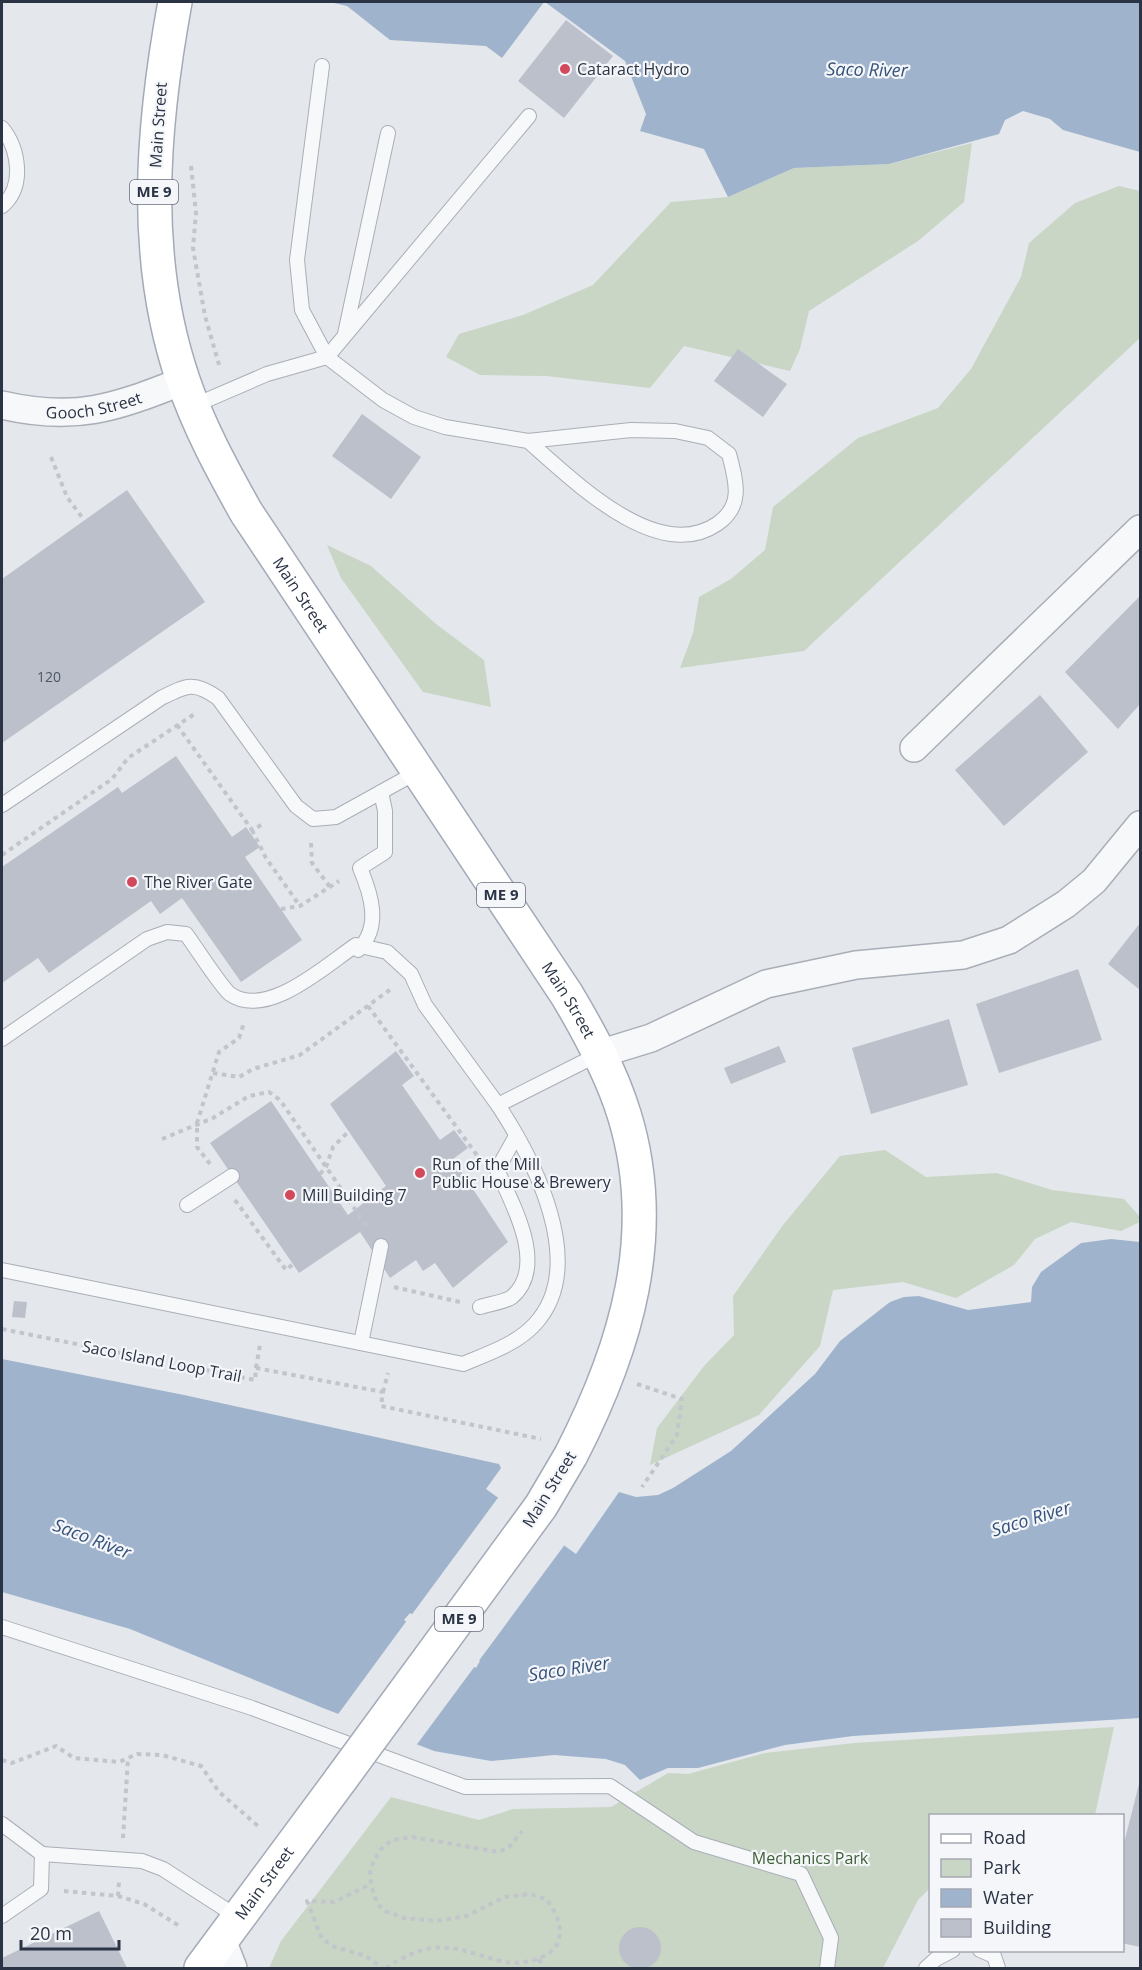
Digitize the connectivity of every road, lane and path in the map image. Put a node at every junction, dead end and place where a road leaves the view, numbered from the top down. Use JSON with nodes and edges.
{"nodes":[{"id":1,"x":175,"y":2,"type":"edge"},
{"id":2,"x":322,"y":66,"type":"dead end"},
{"id":3,"x":529,"y":116,"type":"dead end"},
{"id":4,"x":2,"y":128,"type":"edge"},
{"id":5,"x":388,"y":133,"type":"dead end"},
{"id":6,"x":190,"y":156,"type":"dead end"},
{"id":7,"x":2,"y":206,"type":"edge"},
{"id":8,"x":345,"y":336,"type":"junction"},
{"id":9,"x":327,"y":357,"type":"junction"},
{"id":10,"x":229,"y":391,"type":"junction"},
{"id":11,"x":188,"y":394,"type":"junction"},
{"id":12,"x":2,"y":405,"type":"edge"},
{"id":13,"x":528,"y":441,"type":"junction"},
{"id":14,"x":51,"y":457,"type":"dead end"},
{"id":15,"x":84,"y":520,"type":"dead end"},
{"id":16,"x":1140,"y":529,"type":"edge"},
{"id":17,"x":218,"y":698,"type":"junction"},
{"id":18,"x":177,"y":725,"type":"junction"},
{"id":19,"x":914,"y":748,"type":"dead end"},
{"id":20,"x":419,"y":771,"type":"junction"},
{"id":21,"x":381,"y":792,"type":"junction"},
{"id":22,"x":2,"y":805,"type":"edge"},
{"id":23,"x":265,"y":823,"type":"dead end"},
{"id":24,"x":1140,"y":825,"type":"edge"},
{"id":25,"x":252,"y":830,"type":"junction"},
{"id":26,"x":312,"y":843,"type":"dead end"},
{"id":27,"x":2,"y":855,"type":"edge"},
{"id":28,"x":360,"y":868,"type":"junction"},
{"id":29,"x":330,"y":887,"type":"junction"},
{"id":30,"x":300,"y":906,"type":"junction"},
{"id":31,"x":281,"y":909,"type":"dead end"},
{"id":32,"x":411,"y":974,"type":"junction"},
{"id":33,"x":368,"y":1006,"type":"junction"},
{"id":34,"x":2,"y":1029,"type":"edge"},
{"id":35,"x":239,"y":1038,"type":"dead end"},
{"id":36,"x":2,"y":1039,"type":"edge"},
{"id":37,"x":599,"y":1054,"type":"junction"},
{"id":38,"x":213,"y":1073,"type":"junction"},
{"id":39,"x":206,"y":1094,"type":"dead end"},
{"id":40,"x":498,"y":1105,"type":"junction"},
{"id":41,"x":348,"y":1132,"type":"dead end"},
{"id":42,"x":516,"y":1136,"type":"junction"},
{"id":43,"x":162,"y":1139,"type":"dead end"},
{"id":44,"x":480,"y":1159,"type":"dead end"},
{"id":45,"x":326,"y":1167,"type":"junction"},
{"id":46,"x":320,"y":1174,"type":"dead end"},
{"id":47,"x":232,"y":1176,"type":"dead end"},
{"id":48,"x":187,"y":1205,"type":"dead end"},
{"id":49,"x":381,"y":1246,"type":"joint"},
{"id":50,"x":2,"y":1270,"type":"edge"},
{"id":51,"x":383,"y":1284,"type":"dead end"},
{"id":52,"x":480,"y":1307,"type":"joint"},
{"id":53,"x":2,"y":1329,"type":"edge"},
{"id":54,"x":361,"y":1343,"type":"junction"},
{"id":55,"x":636,"y":1384,"type":"dead end"},
{"id":56,"x":542,"y":1439,"type":"dead end"},
{"id":57,"x":642,"y":1487,"type":"dead end"},
{"id":58,"x":2,"y":1627,"type":"edge"},
{"id":59,"x":128,"y":1758,"type":"junction"},
{"id":60,"x":2,"y":1760,"type":"edge"},
{"id":61,"x":2,"y":1824,"type":"edge"},
{"id":62,"x":258,"y":1826,"type":"dead end"},
{"id":63,"x":522,"y":1831,"type":"dead end"},
{"id":64,"x":42,"y":1854,"type":"junction"},
{"id":65,"x":121,"y":1860,"type":"junction"},
{"id":66,"x":368,"y":1886,"type":"dead end"},
{"id":67,"x":41,"y":1889,"type":"junction"},
{"id":68,"x":118,"y":1896,"type":"junction"},
{"id":69,"x":2,"y":1916,"type":"edge"},
{"id":70,"x":181,"y":1927,"type":"dead end"},
{"id":71,"x":231,"y":1942,"type":"edge"},
{"id":72,"x":949,"y":1952,"type":"edge"},
{"id":73,"x":985,"y":1952,"type":"edge"},
{"id":74,"x":539,"y":1959,"type":"junction"},
{"id":75,"x":201,"y":1968,"type":"edge"},
{"id":76,"x":384,"y":1968,"type":"edge"},
{"id":77,"x":544,"y":1968,"type":"edge"},
{"id":78,"x":827,"y":1968,"type":"edge"},
{"id":79,"x":926,"y":1968,"type":"edge"},
{"id":80,"x":998,"y":1968,"type":"edge"}],
"edges":[{"from":1,"to":11,"type":"main road","name":"Main Street","number":"ME 9"},
{"from":2,"to":9,"type":"lane"},
{"from":3,"to":8,"type":"lane"},
{"from":4,"to":7,"type":"lane"},
{"from":5,"to":8,"type":"lane"},
{"from":6,"to":10,"type":"path"},
{"from":8,"to":9,"type":"lane"},
{"from":9,"to":10,"type":"lane"},
{"from":9,"to":13,"type":"lane"},
{"from":10,"to":11,"type":"lane"},
{"from":11,"to":12,"type":"street","name":"Gooch Street"},
{"from":11,"to":20,"type":"main road","name":"Main Street","number":"ME 9"},
{"from":13,"to":13,"type":"lane"},
{"from":14,"to":15,"type":"path"},
{"from":16,"to":19,"type":"street"},
{"from":17,"to":18,"type":"path"},
{"from":17,"to":21,"type":"lane"},
{"from":17,"to":22,"type":"lane"},
{"from":18,"to":25,"type":"path"},
{"from":18,"to":27,"type":"path"},
{"from":20,"to":21,"type":"lane"},
{"from":20,"to":37,"type":"main road","name":"Main Street","number":"ME 9"},
{"from":21,"to":28,"type":"lane"},
{"from":23,"to":25,"type":"path"},
{"from":24,"to":37,"type":"street"},
{"from":25,"to":30,"type":"path"},
{"from":26,"to":29,"type":"path"},
{"from":28,"to":29,"type":"path"},
{"from":28,"to":34,"type":"lane"},
{"from":29,"to":30,"type":"path"},
{"from":30,"to":31,"type":"path"},
{"from":32,"to":33,"type":"path"},
{"from":32,"to":36,"type":"lane"},
{"from":32,"to":40,"type":"lane"},
{"from":33,"to":38,"type":"path"},
{"from":33,"to":44,"type":"path"},
{"from":35,"to":38,"type":"path"},
{"from":37,"to":40,"type":"lane"},
{"from":37,"to":71,"type":"main road","name":"Main Street","number":"ME 9","bridge":true},
{"from":38,"to":39,"type":"path"},
{"from":40,"to":42,"type":"lane"},
{"from":41,"to":45,"type":"path"},
{"from":42,"to":52,"type":"lane"},
{"from":42,"to":54,"type":"lane"},
{"from":43,"to":45,"type":"path"},
{"from":45,"to":46,"type":"path"},
{"from":45,"to":49,"type":"path"},
{"from":47,"to":48,"type":"lane"},
{"from":49,"to":54,"type":"lane"},
{"from":50,"to":54,"type":"lane"},
{"from":51,"to":52,"type":"path"},
{"from":53,"to":56,"type":"path","name":"Saco Island Loop Trail"},
{"from":55,"to":57,"type":"path"},
{"from":58,"to":78,"type":"lane"},
{"from":59,"to":60,"type":"path"},
{"from":59,"to":62,"type":"path"},
{"from":59,"to":65,"type":"path"},
{"from":61,"to":64,"type":"lane"},
{"from":63,"to":74,"type":"path"},
{"from":64,"to":65,"type":"lane"},
{"from":64,"to":67,"type":"lane"},
{"from":65,"to":68,"type":"path"},
{"from":65,"to":71,"type":"lane"},
{"from":66,"to":76,"type":"path"},
{"from":67,"to":68,"type":"path"},
{"from":67,"to":69,"type":"lane"},
{"from":68,"to":70,"type":"path"},
{"from":71,"to":75,"type":"main road","name":"Main Street","number":"ME 9"},
{"from":72,"to":79,"type":"lane"},
{"from":73,"to":80,"type":"lane"},
{"from":74,"to":76,"type":"path"},
{"from":74,"to":77,"type":"path"}]}
